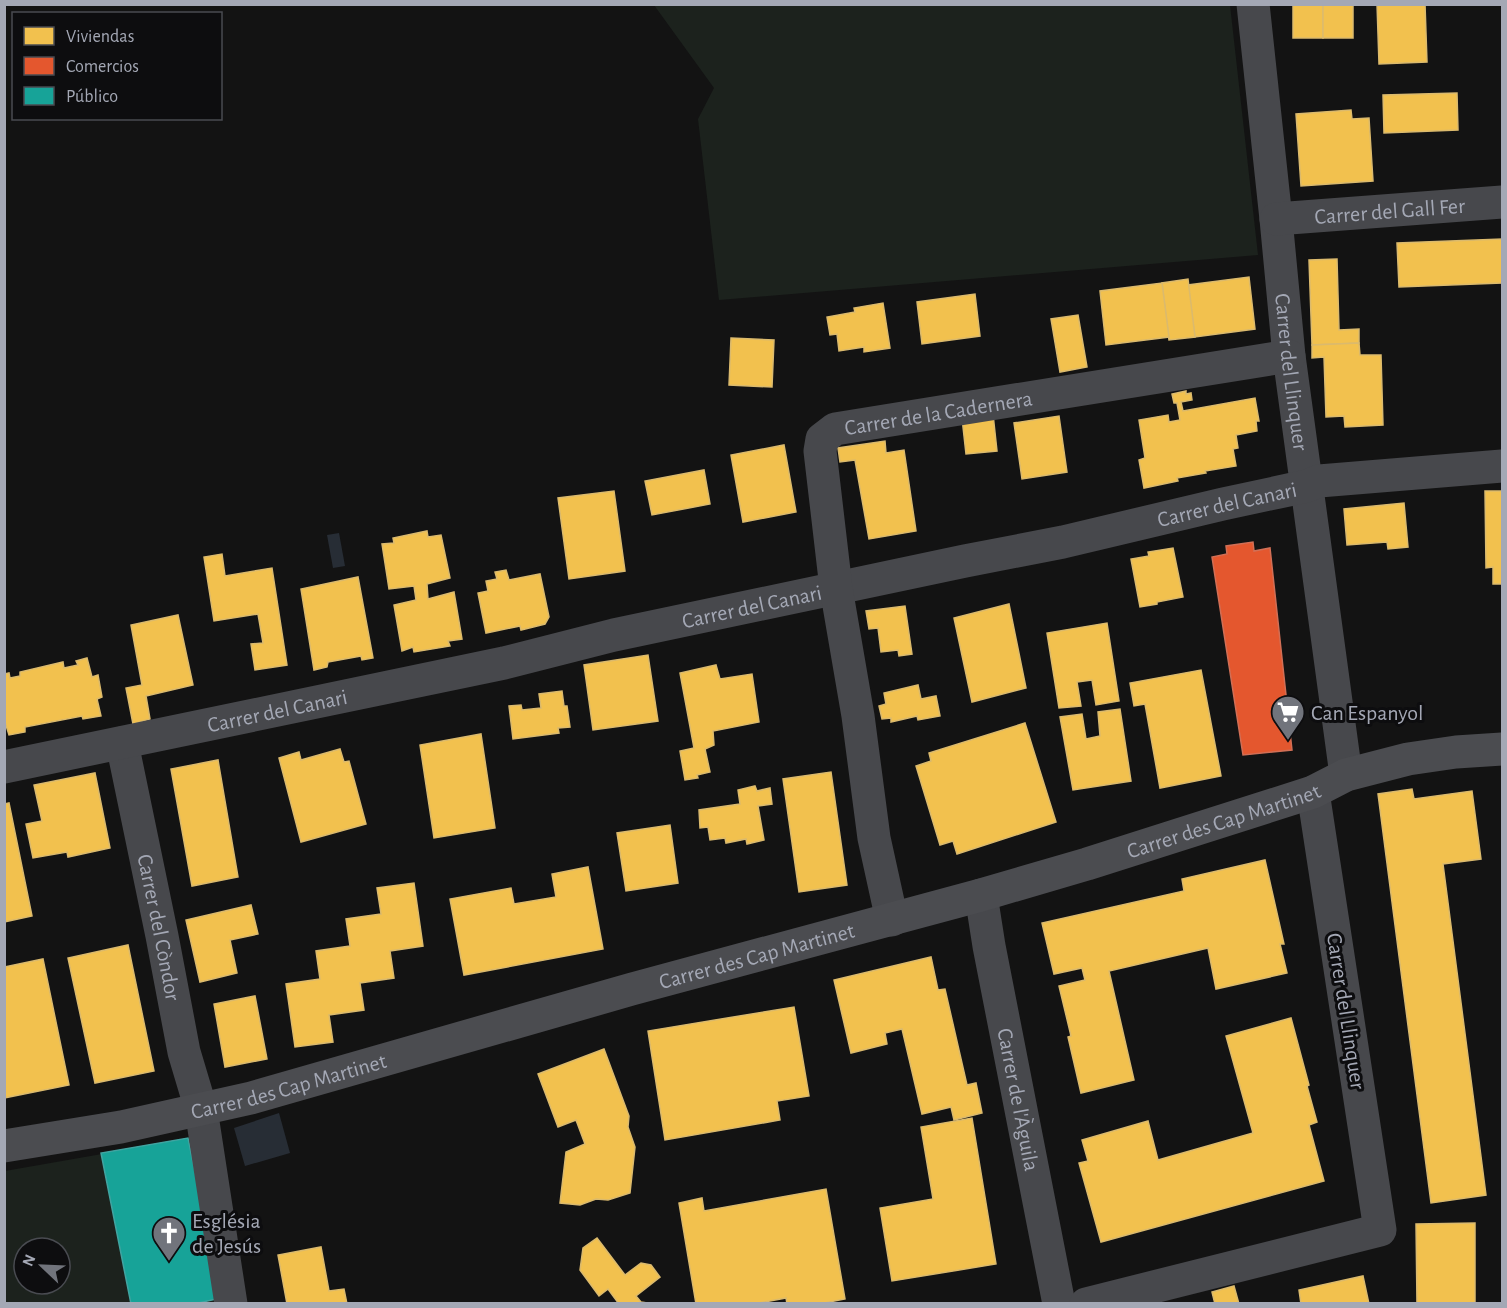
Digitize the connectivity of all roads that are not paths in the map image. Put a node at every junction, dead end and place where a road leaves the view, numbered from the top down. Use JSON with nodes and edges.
{"nodes":[{"id":1,"x":1252,"y":4,"type":"edge"},
{"id":2,"x":1503,"y":202,"type":"edge"},
{"id":3,"x":1276,"y":219,"type":"junction"},
{"id":4,"x":1289,"y":356,"type":"junction"},
{"id":5,"x":1503,"y":466,"type":"edge"},
{"id":6,"x":1307,"y":486,"type":"junction"},
{"id":7,"x":836,"y":588,"type":"junction"},
{"id":8,"x":122,"y":743,"type":"junction"},
{"id":9,"x":1503,"y":748,"type":"edge"},
{"id":10,"x":4,"y":767,"type":"edge"},
{"id":11,"x":1346,"y":775,"type":"junction"},
{"id":12,"x":1313,"y":792,"type":"junction"},
{"id":13,"x":981,"y":895,"type":"junction"},
{"id":14,"x":892,"y":920,"type":"junction"},
{"id":15,"x":201,"y":1108,"type":"junction"},
{"id":16,"x":4,"y":1146,"type":"edge"},
{"id":17,"x":231,"y":1304,"type":"edge"},
{"id":18,"x":1059,"y":1304,"type":"edge"},
{"id":19,"x":1086,"y":1304,"type":"edge"}],
"edges":[{"from":1,"to":3,"type":"street","name":"Carrer del Llinquer"},
{"from":2,"to":3,"type":"street","name":"Carrer del Gall Fer"},
{"from":3,"to":4,"type":"street","name":"Carrer del Llinquer"},
{"from":4,"to":6,"type":"street","name":"Carrer del Llinquer"},
{"from":4,"to":7,"type":"street","name":"Carrer de la Cadernera"},
{"from":5,"to":6,"type":"street","name":"Carrer del Canari"},
{"from":6,"to":7,"type":"street","name":"Carrer del Canari"},
{"from":6,"to":11,"type":"street","name":"Carrer del Llinquer"},
{"from":7,"to":8,"type":"street","name":"Carrer del Canari"},
{"from":7,"to":14,"type":"street","name":"Carrer de la Cadernera"},
{"from":8,"to":10,"type":"street","name":"Carrer del Canari"},
{"from":8,"to":15,"type":"street","name":"Carrer del Còndor"},
{"from":9,"to":11,"type":"street","name":"Carrer des Cap Martinet"},
{"from":11,"to":12,"type":"street","name":"Carrer des Cap Martinet"},
{"from":12,"to":13,"type":"street","name":"Carrer des Cap Martinet"},
{"from":12,"to":19,"type":"street","name":"Carrer del Llinquer"},
{"from":13,"to":14,"type":"street","name":"Carrer des Cap Martinet"},
{"from":13,"to":18,"type":"street","name":"Carrer de l'Àguila"},
{"from":14,"to":15,"type":"street","name":"Carrer des Cap Martinet"},
{"from":15,"to":16,"type":"street","name":"Carrer des Cap Martinet"},
{"from":15,"to":17,"type":"street","name":"Carrer del Còndor"}]}
